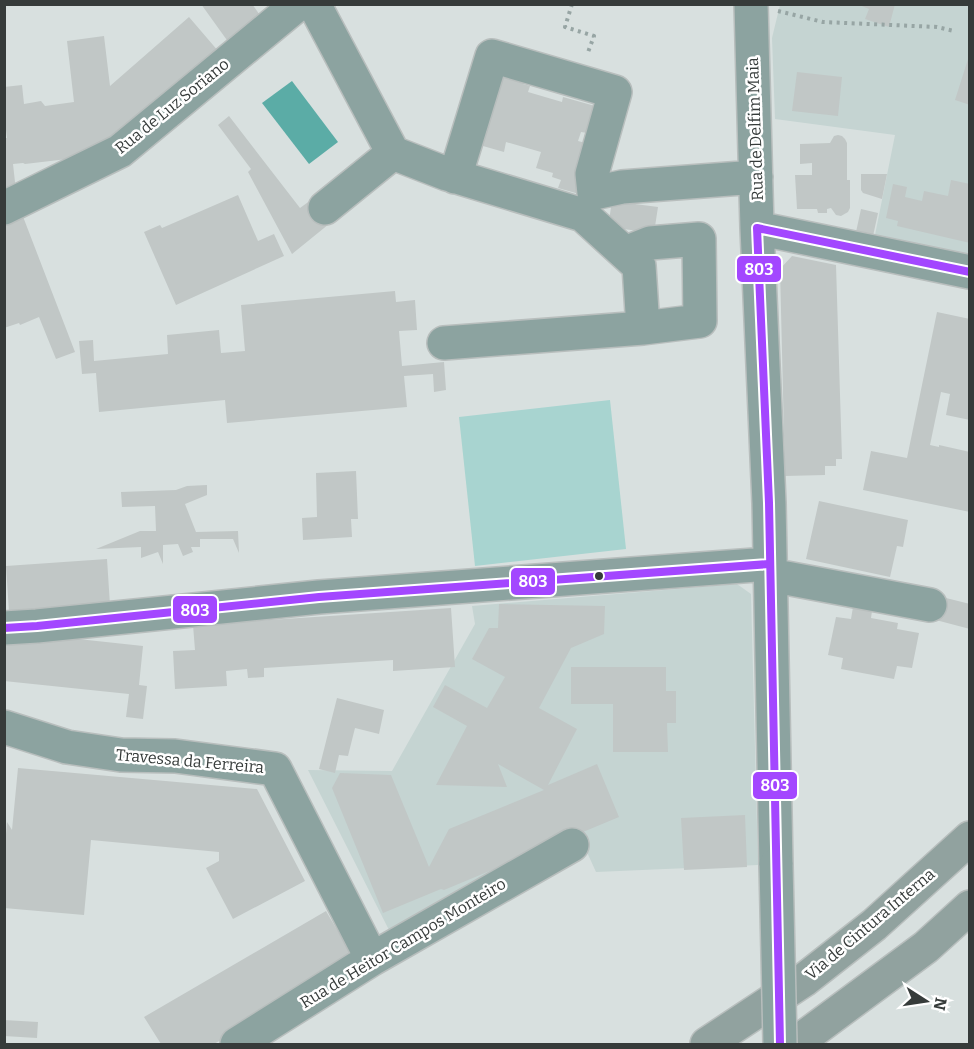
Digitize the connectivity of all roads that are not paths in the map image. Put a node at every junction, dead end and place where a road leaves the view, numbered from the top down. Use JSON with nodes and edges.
{"nodes":[{"id":1,"x":298,"y":4,"type":"edge"},
{"id":2,"x":314,"y":4,"type":"edge"},
{"id":3,"x":756,"y":6,"type":"edge"},
{"id":4,"x":393,"y":153,"type":"junction"},
{"id":5,"x":455,"y":177,"type":"junction"},
{"id":6,"x":756,"y":177,"type":"junction"},
{"id":7,"x":325,"y":207,"type":"dead end"},
{"id":8,"x":4,"y":208,"type":"edge"},
{"id":9,"x":586,"y":209,"type":"junction"},
{"id":10,"x":757,"y":228,"type":"junction"},
{"id":11,"x":625,"y":253,"type":"junction"},
{"id":12,"x":969,"y":272,"type":"edge"},
{"id":13,"x":643,"y":328,"type":"junction"},
{"id":14,"x":444,"y":343,"type":"dead end"},
{"id":15,"x":770,"y":569,"type":"junction"},
{"id":16,"x":930,"y":605,"type":"dead end"},
{"id":17,"x":4,"y":628,"type":"edge"},
{"id":18,"x":4,"y":727,"type":"edge"},
{"id":19,"x":969,"y":838,"type":"edge"},
{"id":20,"x":572,"y":845,"type":"dead end"},
{"id":21,"x":969,"y":907,"type":"edge"},
{"id":22,"x":372,"y":958,"type":"junction"},
{"id":23,"x":237,"y":1044,"type":"edge"},
{"id":24,"x":707,"y":1044,"type":"edge"},
{"id":25,"x":780,"y":1044,"type":"edge"},
{"id":26,"x":795,"y":1044,"type":"edge"}],
"edges":[{"from":1,"to":8,"type":"street","name":"Rua de Luz Soriano"},
{"from":2,"to":4,"type":"street"},
{"from":3,"to":6,"type":"street","name":"Rua de Delfim Maia"},
{"from":4,"to":5,"type":"street"},
{"from":4,"to":7,"type":"street"},
{"from":5,"to":9,"type":"street"},
{"from":5,"to":9,"type":"street"},
{"from":6,"to":9,"type":"street"},
{"from":6,"to":10,"type":"street","name":"Rua de Delfim Maia"},
{"from":9,"to":11,"type":"street"},
{"from":10,"to":12,"type":"street"},
{"from":10,"to":15,"type":"street","name":"Rua de Delfim Maia"},
{"from":11,"to":13,"type":"street"},
{"from":11,"to":13,"type":"street"},
{"from":13,"to":14,"type":"street"},
{"from":15,"to":16,"type":"street"},
{"from":15,"to":17,"type":"street"},
{"from":15,"to":25,"type":"street","name":"Rua de Delfim Maia","bridge":true},
{"from":18,"to":22,"type":"street","name":"Travessa da Ferreira"},
{"from":19,"to":24,"type":"highway","name":"Via de Cintura Interna"},
{"from":20,"to":22,"type":"street","name":"Rua de Heitor Campos Monteiro"},
{"from":21,"to":26,"type":"highway"},
{"from":22,"to":23,"type":"street","name":"Rua de Heitor Campos Monteiro"}]}
